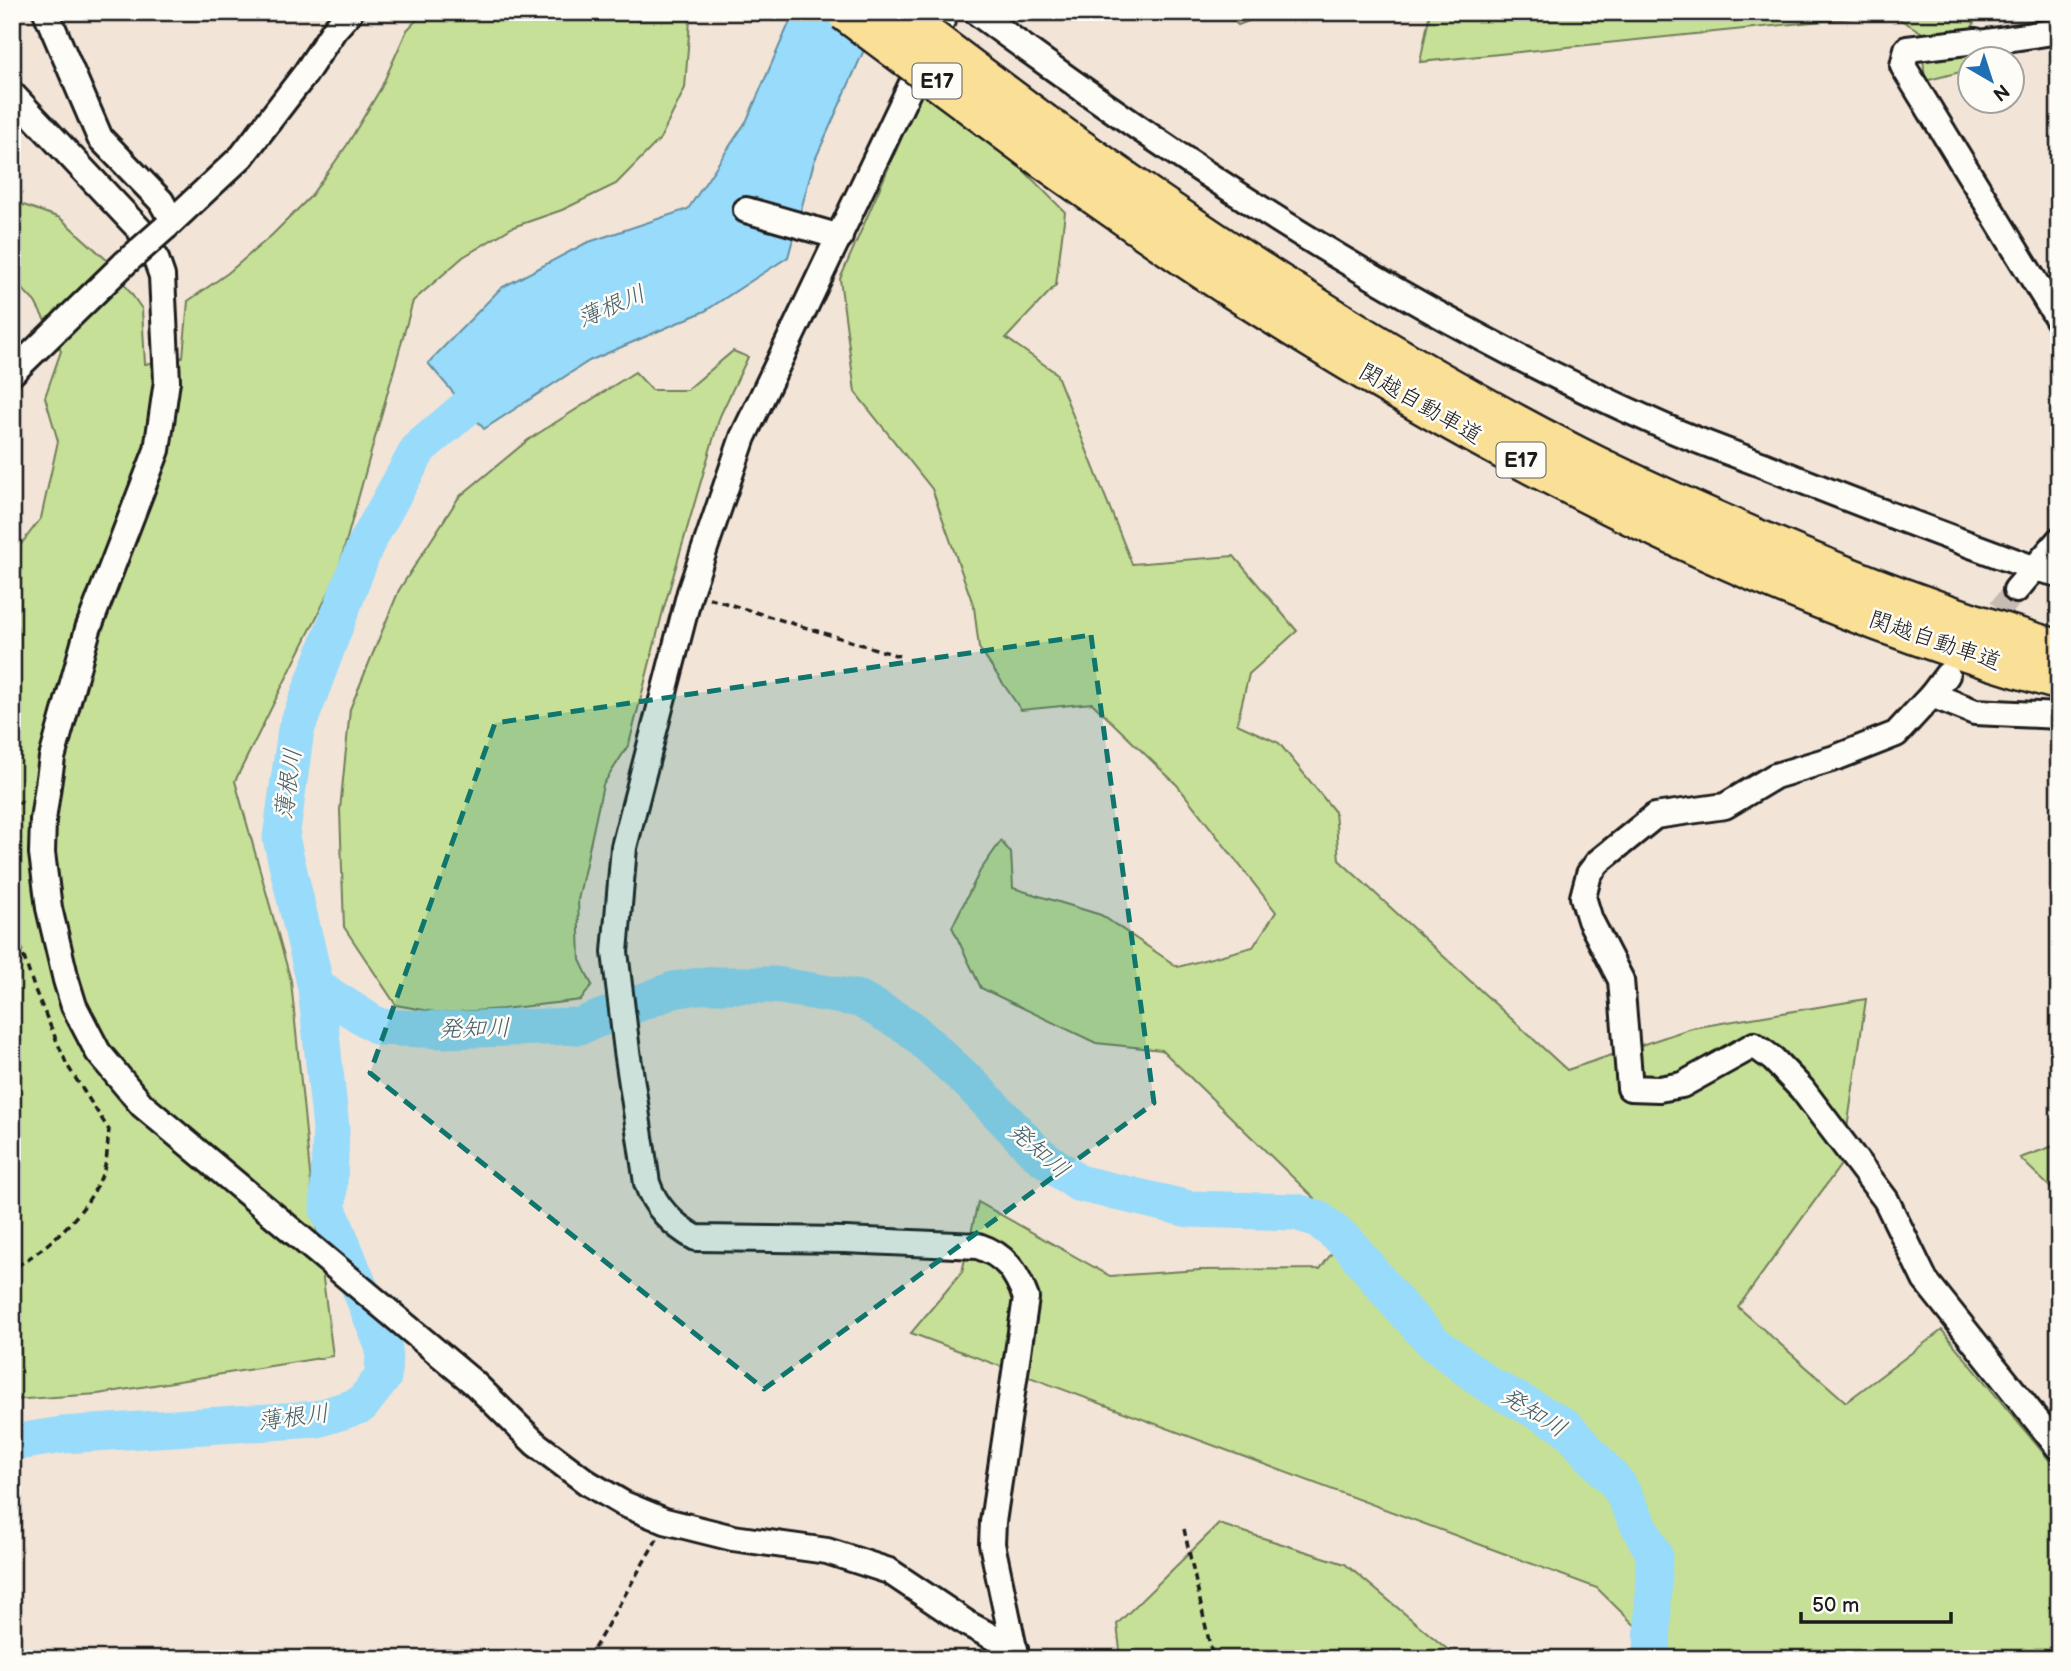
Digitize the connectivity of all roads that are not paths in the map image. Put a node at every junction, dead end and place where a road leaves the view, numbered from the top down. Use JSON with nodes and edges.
{"nodes":[{"id":1,"x":46,"y":12,"type":"edge"},
{"id":2,"x":350,"y":12,"type":"edge"},
{"id":3,"x":845,"y":12,"type":"edge"},
{"id":4,"x":896,"y":12,"type":"edge"},
{"id":5,"x":946,"y":12,"type":"edge"},
{"id":6,"x":976,"y":12,"type":"edge"},
{"id":7,"x":2059,"y":31,"type":"edge"},
{"id":8,"x":12,"y":94,"type":"edge"},
{"id":9,"x":1037,"y":136,"type":"junction"},
{"id":10,"x":746,"y":210,"type":"dead end"},
{"id":11,"x":169,"y":224,"type":"junction"},
{"id":12,"x":840,"y":237,"type":"junction"},
{"id":13,"x":2059,"y":321,"type":"edge"},
{"id":14,"x":13,"y":371,"type":"edge"},
{"id":15,"x":2059,"y":540,"type":"edge"},
{"id":16,"x":2033,"y":568,"type":"junction"},
{"id":17,"x":2059,"y":574,"type":"edge"},
{"id":18,"x":2017,"y":590,"type":"tunnel mouth"},
{"id":19,"x":2059,"y":649,"type":"edge"},
{"id":20,"x":1947,"y":675,"type":"dead end"},
{"id":21,"x":2059,"y":681,"type":"edge"},
{"id":22,"x":1932,"y":695,"type":"junction"},
{"id":23,"x":2059,"y":716,"type":"edge"},
{"id":24,"x":2059,"y":1448,"type":"edge"},
{"id":25,"x":1016,"y":1654,"type":"edge"}],
"edges":[{"from":1,"to":11,"type":"street"},
{"from":2,"to":11,"type":"street"},
{"from":3,"to":9,"type":"highway","name":"関越自動車道","number":"E17","bridge":true},
{"from":4,"to":9,"type":"highway","name":"関越自動車道","number":"E17","bridge":true},
{"from":5,"to":12,"type":"street"},
{"from":6,"to":16,"type":"street"},
{"from":7,"to":13,"type":"street"},
{"from":8,"to":25,"type":"street"},
{"from":9,"to":19,"type":"highway","name":"関越自動車道","number":"E17"},
{"from":9,"to":21,"type":"highway","name":"関越自動車道","number":"E17"},
{"from":10,"to":12,"type":"street"},
{"from":11,"to":14,"type":"street","bridge":true},
{"from":12,"to":25,"type":"street"},
{"from":15,"to":16,"type":"street"},
{"from":16,"to":17,"type":"street"},
{"from":16,"to":18,"type":"street"},
{"from":20,"to":22,"type":"street"},
{"from":22,"to":23,"type":"street"},
{"from":22,"to":24,"type":"street"}]}
